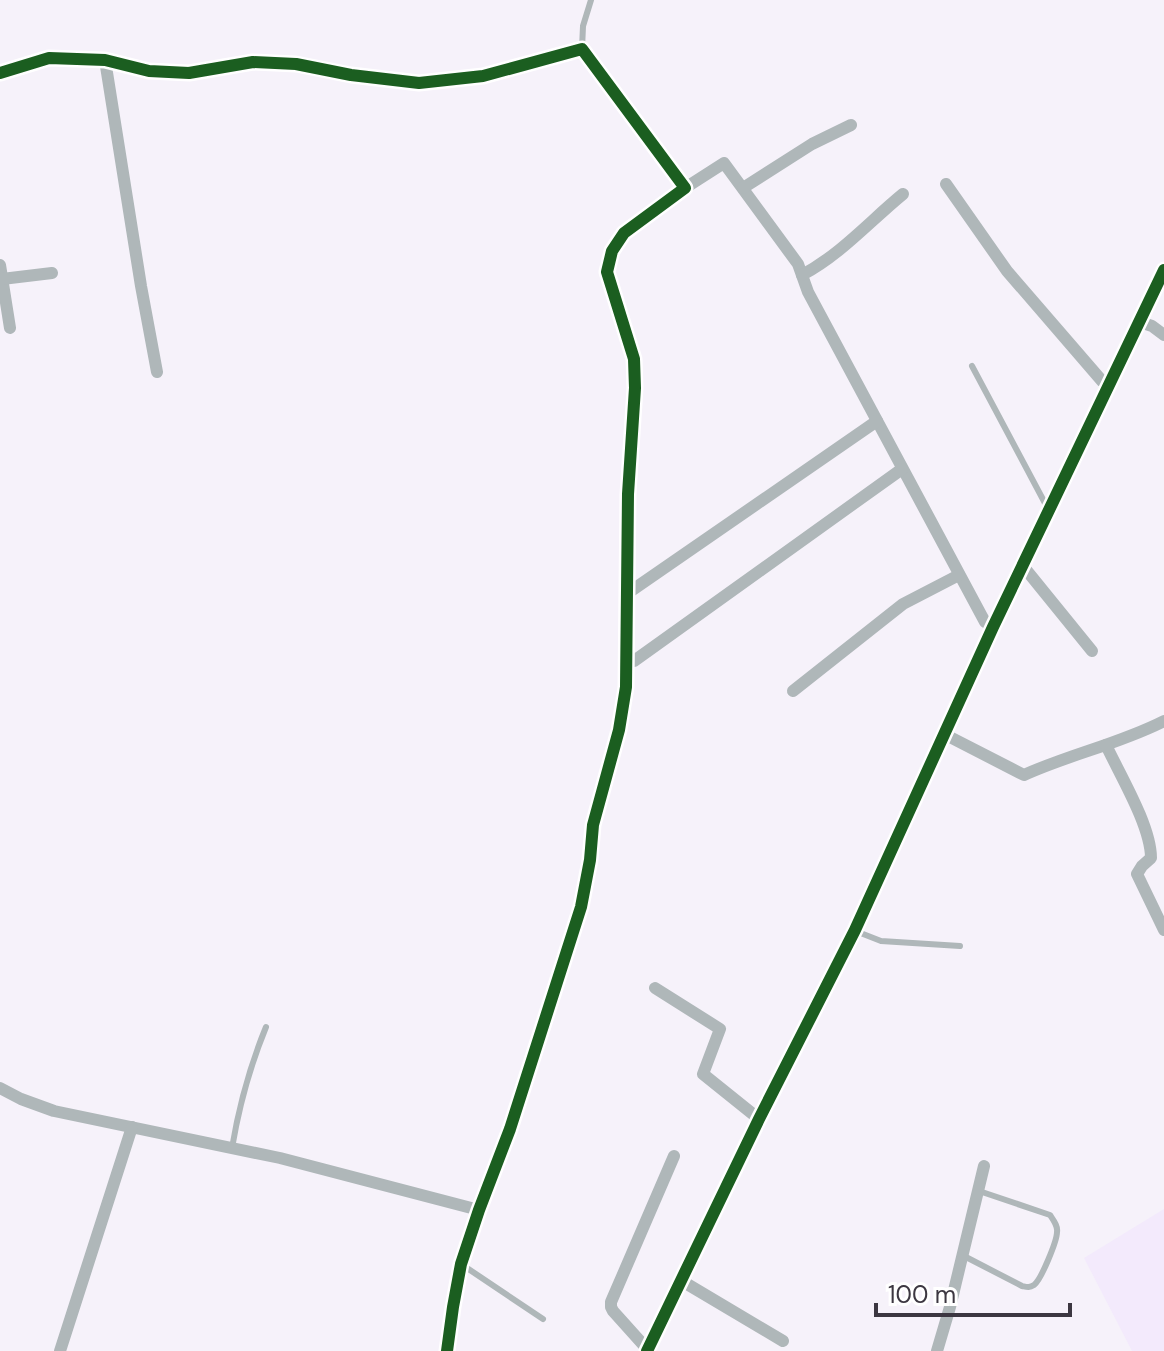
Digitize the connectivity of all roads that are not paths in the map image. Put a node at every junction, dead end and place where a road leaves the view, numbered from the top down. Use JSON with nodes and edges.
{"nodes":[{"id":1,"x":591,"y":0,"type":"edge"},
{"id":2,"x":582,"y":49,"type":"junction"},
{"id":3,"x":105,"y":60,"type":"junction"},
{"id":4,"x":0,"y":73,"type":"edge"},
{"id":5,"x":851,"y":125,"type":"dead end"},
{"id":6,"x":946,"y":184,"type":"dead end"},
{"id":7,"x":685,"y":188,"type":"junction"},
{"id":8,"x":743,"y":188,"type":"junction"},
{"id":9,"x":903,"y":194,"type":"dead end"},
{"id":10,"x":0,"y":265,"type":"edge"},
{"id":11,"x":1164,"y":270,"type":"edge"},
{"id":12,"x":52,"y":273,"type":"dead end"},
{"id":13,"x":802,"y":275,"type":"junction"},
{"id":14,"x":2,"y":279,"type":"junction"},
{"id":15,"x":1140,"y":322,"type":"junction"},
{"id":16,"x":10,"y":328,"type":"dead end"},
{"id":17,"x":1164,"y":335,"type":"edge"},
{"id":18,"x":972,"y":366,"type":"dead end"},
{"id":19,"x":157,"y":372,"type":"dead end"},
{"id":20,"x":1109,"y":386,"type":"junction"},
{"id":21,"x":877,"y":421,"type":"junction"},
{"id":22,"x":902,"y":469,"type":"junction"},
{"id":23,"x":1049,"y":511,"type":"junction"},
{"id":24,"x":1023,"y":566,"type":"junction"},
{"id":25,"x":959,"y":575,"type":"junction"},
{"id":26,"x":628,"y":593,"type":"junction"},
{"id":27,"x":993,"y":627,"type":"junction"},
{"id":28,"x":1092,"y":651,"type":"dead end"},
{"id":29,"x":626,"y":663,"type":"junction"},
{"id":30,"x":793,"y":691,"type":"dead end"},
{"id":31,"x":1164,"y":721,"type":"edge"},
{"id":32,"x":944,"y":734,"type":"junction"},
{"id":33,"x":1106,"y":745,"type":"junction"},
{"id":34,"x":855,"y":930,"type":"junction"},
{"id":35,"x":1164,"y":930,"type":"edge"},
{"id":36,"x":960,"y":946,"type":"dead end"},
{"id":37,"x":655,"y":988,"type":"dead end"},
{"id":38,"x":266,"y":1027,"type":"dead end"},
{"id":39,"x":0,"y":1088,"type":"edge"},
{"id":40,"x":759,"y":1119,"type":"junction"},
{"id":41,"x":132,"y":1127,"type":"junction"},
{"id":42,"x":232,"y":1148,"type":"junction"},
{"id":43,"x":674,"y":1156,"type":"dead end"},
{"id":44,"x":984,"y":1166,"type":"dead end"},
{"id":45,"x":979,"y":1191,"type":"junction"},
{"id":46,"x":479,"y":1210,"type":"junction"},
{"id":47,"x":962,"y":1255,"type":"junction"},
{"id":48,"x":461,"y":1264,"type":"junction"},
{"id":49,"x":682,"y":1281,"type":"junction"},
{"id":50,"x":543,"y":1319,"type":"dead end"},
{"id":51,"x":783,"y":1341,"type":"dead end"},
{"id":52,"x":648,"y":1350,"type":"edge"},
{"id":53,"x":60,"y":1351,"type":"edge"},
{"id":54,"x":447,"y":1351,"type":"edge"},
{"id":55,"x":937,"y":1351,"type":"edge"}],
"edges":[{"from":1,"to":2,"type":"lane"},
{"from":2,"to":3,"type":"street"},
{"from":2,"to":7,"type":"street"},
{"from":3,"to":4,"type":"street"},
{"from":3,"to":19,"type":"street"},
{"from":5,"to":8,"type":"street"},
{"from":6,"to":20,"type":"street"},
{"from":7,"to":8,"type":"street"},
{"from":7,"to":26,"type":"street"},
{"from":8,"to":13,"type":"street"},
{"from":9,"to":13,"type":"street"},
{"from":10,"to":14,"type":"street"},
{"from":11,"to":15,"type":"street"},
{"from":12,"to":14,"type":"street"},
{"from":13,"to":21,"type":"street"},
{"from":14,"to":16,"type":"street"},
{"from":15,"to":17,"type":"street"},
{"from":15,"to":20,"type":"street"},
{"from":18,"to":23,"type":"lane"},
{"from":20,"to":23,"type":"street"},
{"from":21,"to":22,"type":"street"},
{"from":21,"to":26,"type":"street"},
{"from":22,"to":25,"type":"street"},
{"from":22,"to":29,"type":"street"},
{"from":23,"to":24,"type":"street"},
{"from":24,"to":27,"type":"street"},
{"from":24,"to":28,"type":"street"},
{"from":25,"to":27,"type":"street"},
{"from":25,"to":30,"type":"street"},
{"from":26,"to":29,"type":"street"},
{"from":27,"to":32,"type":"street"},
{"from":29,"to":46,"type":"street"},
{"from":31,"to":33,"type":"street"},
{"from":32,"to":33,"type":"street"},
{"from":32,"to":34,"type":"street"},
{"from":33,"to":35,"type":"street"},
{"from":34,"to":36,"type":"lane"},
{"from":34,"to":40,"type":"street"},
{"from":37,"to":40,"type":"street"},
{"from":38,"to":42,"type":"lane"},
{"from":39,"to":41,"type":"street"},
{"from":40,"to":49,"type":"street"},
{"from":41,"to":42,"type":"street"},
{"from":41,"to":53,"type":"street"},
{"from":42,"to":46,"type":"street"},
{"from":43,"to":52,"type":"street"},
{"from":44,"to":45,"type":"street"},
{"from":45,"to":47,"type":"street"},
{"from":45,"to":47,"type":"lane"},
{"from":46,"to":48,"type":"street"},
{"from":47,"to":55,"type":"street"},
{"from":48,"to":50,"type":"lane"},
{"from":48,"to":54,"type":"street"},
{"from":49,"to":51,"type":"street"},
{"from":49,"to":52,"type":"street"}]}
